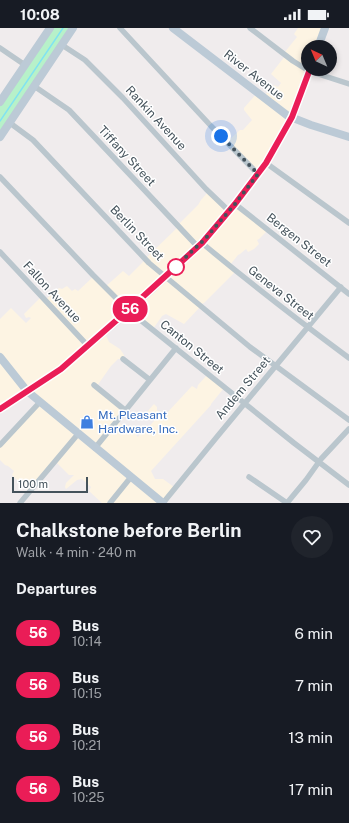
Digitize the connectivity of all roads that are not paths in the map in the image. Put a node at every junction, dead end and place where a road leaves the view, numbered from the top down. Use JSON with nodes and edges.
{"nodes":[{"id":1,"x":50,"y":28,"type":"edge"},
{"id":2,"x":73,"y":28,"type":"edge"},
{"id":3,"x":120,"y":28,"type":"edge"},
{"id":4,"x":172,"y":28,"type":"edge"},
{"id":5,"x":250,"y":28,"type":"edge"},
{"id":6,"x":325,"y":28,"type":"edge"},
{"id":7,"x":321,"y":40,"type":"edge"},
{"id":8,"x":62,"y":45,"type":"junction"},
{"id":9,"x":0,"y":48,"type":"edge"},
{"id":10,"x":25,"y":65,"type":"junction"},
{"id":11,"x":301,"y":65,"type":"edge"},
{"id":12,"x":308,"y":76,"type":"edge"},
{"id":13,"x":327,"y":76,"type":"edge"},
{"id":14,"x":349,"y":84,"type":"edge"},
{"id":15,"x":34,"y":86,"type":"junction"},
{"id":16,"x":0,"y":102,"type":"edge"},
{"id":17,"x":292,"y":117,"type":"junction"},
{"id":18,"x":10,"y":123,"type":"junction"},
{"id":19,"x":0,"y":137,"type":"edge"},
{"id":20,"x":349,"y":137,"type":"edge"},
{"id":21,"x":266,"y":163,"type":"junction"},
{"id":22,"x":258,"y":174,"type":"junction"},
{"id":23,"x":0,"y":177,"type":"edge"},
{"id":24,"x":235,"y":204,"type":"junction"},
{"id":25,"x":229,"y":211,"type":"junction"},
{"id":26,"x":349,"y":223,"type":"edge"},
{"id":27,"x":200,"y":245,"type":"junction"},
{"id":28,"x":0,"y":252,"type":"edge"},
{"id":29,"x":165,"y":276,"type":"junction"},
{"id":30,"x":340,"y":287,"type":"junction"},
{"id":31,"x":349,"y":294,"type":"edge"},
{"id":32,"x":128,"y":310,"type":"junction"},
{"id":33,"x":307,"y":327,"type":"junction"},
{"id":34,"x":88,"y":346,"type":"junction"},
{"id":35,"x":176,"y":348,"type":"junction"},
{"id":36,"x":0,"y":357,"type":"edge"},
{"id":37,"x":349,"y":358,"type":"edge"},
{"id":38,"x":124,"y":359,"type":"dead end"},
{"id":39,"x":275,"y":366,"type":"junction"},
{"id":40,"x":150,"y":380,"type":"junction"},
{"id":41,"x":94,"y":385,"type":"dead end"},
{"id":42,"x":27,"y":391,"type":"junction"},
{"id":43,"x":40,"y":402,"type":"junction"},
{"id":44,"x":244,"y":403,"type":"junction"},
{"id":45,"x":0,"y":409,"type":"edge"},
{"id":46,"x":126,"y":411,"type":"junction"},
{"id":47,"x":349,"y":420,"type":"edge"},
{"id":48,"x":349,"y":429,"type":"edge"},
{"id":49,"x":78,"y":434,"type":"junction"},
{"id":50,"x":0,"y":445,"type":"edge"},
{"id":51,"x":95,"y":448,"type":"junction"},
{"id":52,"x":319,"y":462,"type":"junction"},
{"id":53,"x":131,"y":477,"type":"junction"},
{"id":54,"x":249,"y":477,"type":"dead end"},
{"id":55,"x":349,"y":485,"type":"edge"},
{"id":56,"x":20,"y":503,"type":"edge"},
{"id":57,"x":110,"y":503,"type":"edge"},
{"id":58,"x":163,"y":503,"type":"edge"},
{"id":59,"x":287,"y":503,"type":"edge"}],
"edges":[{"from":1,"to":10,"type":"street"},
{"from":2,"to":8,"type":"street"},
{"from":3,"to":22,"type":"street"},
{"from":4,"to":17,"type":"street","name":"River Avenue"},
{"from":5,"to":11,"type":"street"},
{"from":6,"to":7,"type":"street"},
{"from":8,"to":15,"type":"street"},
{"from":8,"to":25,"type":"street","name":"Rankin Avenue"},
{"from":9,"to":10,"type":"street"},
{"from":10,"to":16,"type":"street"},
{"from":12,"to":17,"type":"street"},
{"from":13,"to":14,"type":"street"},
{"from":15,"to":18,"type":"street"},
{"from":15,"to":27,"type":"street","name":"Tiffany Street"},
{"from":17,"to":20,"type":"street","name":"River Avenue"},
{"from":17,"to":21,"type":"street"},
{"from":18,"to":19,"type":"street"},
{"from":18,"to":29,"type":"street","name":"Berlin Street"},
{"from":21,"to":22,"type":"street"},
{"from":21,"to":26,"type":"street"},
{"from":22,"to":24,"type":"street"},
{"from":23,"to":32,"type":"street","name":"Canton Street"},
{"from":24,"to":25,"type":"street"},
{"from":24,"to":30,"type":"street","name":"Bergen Street"},
{"from":25,"to":27,"type":"street"},
{"from":27,"to":29,"type":"street"},
{"from":27,"to":33,"type":"street","name":"Geneva Street"},
{"from":28,"to":34,"type":"street","name":"Fallon Avenue"},
{"from":29,"to":32,"type":"street"},
{"from":29,"to":39,"type":"street","name":"Berlin Street"},
{"from":30,"to":31,"type":"street","name":"Bergen Street"},
{"from":30,"to":33,"type":"street","name":"Andem Street"},
{"from":32,"to":34,"type":"street"},
{"from":32,"to":35,"type":"street","name":"Canton Street"},
{"from":33,"to":37,"type":"street","name":"Geneva Street"},
{"from":33,"to":39,"type":"street","name":"Andem Street"},
{"from":34,"to":42,"type":"street"},
{"from":35,"to":40,"type":"street"},
{"from":35,"to":44,"type":"street","name":"Canton Street"},
{"from":36,"to":42,"type":"street"},
{"from":38,"to":40,"type":"street"},
{"from":39,"to":44,"type":"street","name":"Andem Street"},
{"from":39,"to":47,"type":"street","name":"Berlin Street"},
{"from":40,"to":46,"type":"street"},
{"from":41,"to":46,"type":"street"},
{"from":42,"to":43,"type":"street"},
{"from":42,"to":45,"type":"street"},
{"from":43,"to":49,"type":"street"},
{"from":43,"to":50,"type":"street"},
{"from":44,"to":52,"type":"street","name":"Canton Street"},
{"from":44,"to":58,"type":"street","name":"Andem Street"},
{"from":46,"to":51,"type":"street"},
{"from":48,"to":52,"type":"street"},
{"from":49,"to":51,"type":"street"},
{"from":49,"to":56,"type":"street"},
{"from":51,"to":53,"type":"street"},
{"from":52,"to":55,"type":"street","name":"Canton Street"},
{"from":52,"to":59,"type":"street"},
{"from":53,"to":57,"type":"street"},
{"from":53,"to":58,"type":"street"},
{"from":54,"to":59,"type":"street"}]}
